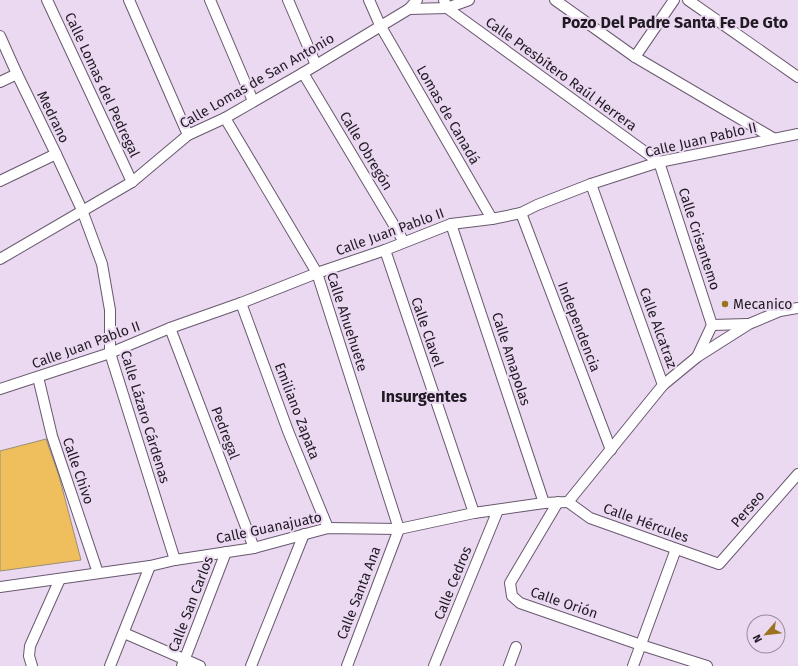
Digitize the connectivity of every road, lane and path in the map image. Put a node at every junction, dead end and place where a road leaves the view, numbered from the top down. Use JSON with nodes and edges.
{"nodes":[{"id":1,"x":47,"y":0,"type":"edge"},
{"id":2,"x":129,"y":0,"type":"edge"},
{"id":3,"x":210,"y":0,"type":"edge"},
{"id":4,"x":288,"y":0,"type":"edge"},
{"id":5,"x":369,"y":0,"type":"edge"},
{"id":6,"x":417,"y":0,"type":"edge"},
{"id":7,"x":469,"y":0,"type":"edge"},
{"id":8,"x":556,"y":0,"type":"edge"},
{"id":9,"x":674,"y":0,"type":"edge"},
{"id":10,"x":688,"y":0,"type":"edge"},
{"id":11,"x":446,"y":4,"type":"edge"},
{"id":12,"x":409,"y":9,"type":"junction"},
{"id":13,"x":380,"y":25,"type":"junction"},
{"id":14,"x":0,"y":36,"type":"edge"},
{"id":15,"x":636,"y":57,"type":"junction"},
{"id":16,"x":316,"y":66,"type":"junction"},
{"id":17,"x":303,"y":73,"type":"junction"},
{"id":18,"x":17,"y":74,"type":"junction"},
{"id":19,"x":798,"y":77,"type":"edge"},
{"id":20,"x":0,"y":82,"type":"edge"},
{"id":21,"x":253,"y":101,"type":"junction"},
{"id":22,"x":225,"y":118,"type":"junction"},
{"id":23,"x":798,"y":134,"type":"edge"},
{"id":24,"x":188,"y":135,"type":"junction"},
{"id":25,"x":774,"y":138,"type":"junction"},
{"id":26,"x":56,"y":154,"type":"junction"},
{"id":27,"x":659,"y":162,"type":"junction"},
{"id":28,"x":0,"y":181,"type":"edge"},
{"id":29,"x":132,"y":182,"type":"junction"},
{"id":30,"x":591,"y":184,"type":"junction"},
{"id":31,"x":82,"y":210,"type":"junction"},
{"id":32,"x":521,"y":213,"type":"junction"},
{"id":33,"x":492,"y":219,"type":"junction"},
{"id":34,"x":451,"y":224,"type":"junction"},
{"id":35,"x":404,"y":242,"type":"junction"},
{"id":36,"x":385,"y":250,"type":"junction"},
{"id":37,"x":0,"y":259,"type":"edge"},
{"id":38,"x":317,"y":273,"type":"junction"},
{"id":39,"x":241,"y":302,"type":"junction"},
{"id":40,"x":798,"y":308,"type":"edge"},
{"id":41,"x":748,"y":324,"type":"junction"},
{"id":42,"x":712,"y":325,"type":"junction"},
{"id":43,"x":170,"y":328,"type":"junction"},
{"id":44,"x":110,"y":353,"type":"junction"},
{"id":45,"x":696,"y":357,"type":"junction"},
{"id":46,"x":38,"y":377,"type":"junction"},
{"id":47,"x":663,"y":385,"type":"junction"},
{"id":48,"x":0,"y":388,"type":"edge"},
{"id":49,"x":611,"y":450,"type":"junction"},
{"id":50,"x":798,"y":474,"type":"edge"},
{"id":51,"x":563,"y":502,"type":"junction"},
{"id":52,"x":544,"y":503,"type":"junction"},
{"id":53,"x":498,"y":510,"type":"junction"},
{"id":54,"x":474,"y":513,"type":"junction"},
{"id":55,"x":328,"y":528,"type":"junction"},
{"id":56,"x":399,"y":529,"type":"junction"},
{"id":57,"x":304,"y":534,"type":"junction"},
{"id":58,"x":254,"y":548,"type":"junction"},
{"id":59,"x":676,"y":549,"type":"junction"},
{"id":60,"x":226,"y":552,"type":"junction"},
{"id":61,"x":175,"y":560,"type":"junction"},
{"id":62,"x":719,"y":564,"type":"joint"},
{"id":63,"x":150,"y":566,"type":"junction"},
{"id":64,"x":98,"y":573,"type":"junction"},
{"id":65,"x":60,"y":579,"type":"junction"},
{"id":66,"x":0,"y":587,"type":"edge"},
{"id":67,"x":124,"y":633,"type":"junction"},
{"id":68,"x":641,"y":645,"type":"junction"},
{"id":69,"x":516,"y":647,"type":"dead end"},
{"id":70,"x":30,"y":661,"type":"edge"},
{"id":71,"x":184,"y":663,"type":"edge"},
{"id":72,"x":349,"y":665,"type":"edge"},
{"id":73,"x":110,"y":666,"type":"edge"},
{"id":74,"x":200,"y":666,"type":"edge"},
{"id":75,"x":251,"y":666,"type":"edge"},
{"id":76,"x":434,"y":666,"type":"edge"},
{"id":77,"x":509,"y":666,"type":"edge"},
{"id":78,"x":634,"y":666,"type":"edge"},
{"id":79,"x":706,"y":666,"type":"edge"}],
"edges":[{"from":1,"to":29,"type":"street","name":"Calle Lomas del Pedregal"},
{"from":2,"to":24,"type":"street"},
{"from":3,"to":21,"type":"street"},
{"from":4,"to":16,"type":"street"},
{"from":5,"to":13,"type":"street","name":"Lomas de Canadá"},
{"from":6,"to":12,"type":"street","name":"Calle Lomas de San Antonio"},
{"from":7,"to":11,"type":"street","name":"Calle Lomas de San Antonio"},
{"from":8,"to":15,"type":"street"},
{"from":9,"to":15,"type":"street"},
{"from":10,"to":19,"type":"street"},
{"from":11,"to":12,"type":"street","name":"Calle Lomas de San Antonio"},
{"from":11,"to":27,"type":"street","name":"Calle Presbítero Raúl Herrera"},
{"from":12,"to":13,"type":"street","name":"Calle Lomas de San Antonio"},
{"from":13,"to":16,"type":"street","name":"Calle Lomas de San Antonio"},
{"from":13,"to":33,"type":"street","name":"Lomas de Canadá"},
{"from":14,"to":18,"type":"street","name":"Medrano"},
{"from":15,"to":25,"type":"street"},
{"from":16,"to":17,"type":"street","name":"Calle Lomas de San Antonio"},
{"from":17,"to":21,"type":"street","name":"Calle Lomas de San Antonio"},
{"from":17,"to":35,"type":"street","name":"Calle Obregón"},
{"from":18,"to":20,"type":"street"},
{"from":18,"to":26,"type":"street","name":"Medrano"},
{"from":21,"to":22,"type":"street","name":"Calle Lomas de San Antonio"},
{"from":22,"to":24,"type":"street","name":"Calle Lomas de San Antonio"},
{"from":22,"to":38,"type":"street","name":"Calle Ahuehuete"},
{"from":23,"to":25,"type":"street","name":"Calle Juan Pablo II"},
{"from":24,"to":29,"type":"street","name":"Calle Lomas de San Antonio"},
{"from":25,"to":27,"type":"street","name":"Calle Juan Pablo II"},
{"from":26,"to":28,"type":"street"},
{"from":26,"to":31,"type":"street","name":"Medrano"},
{"from":27,"to":30,"type":"street","name":"Calle Juan Pablo II"},
{"from":27,"to":42,"type":"street","name":"Calle Crisantemo"},
{"from":29,"to":31,"type":"street","name":"Calle Lomas de San Antonio"},
{"from":30,"to":32,"type":"street","name":"Calle Juan Pablo II"},
{"from":30,"to":47,"type":"street","name":"Calle Alcatraz"},
{"from":31,"to":37,"type":"street","name":"Calle Lomas de San Antonio"},
{"from":31,"to":44,"type":"street","name":"Calle Lázaro Cárdenas"},
{"from":32,"to":33,"type":"street","name":"Calle Juan Pablo II"},
{"from":32,"to":49,"type":"street","name":"Independencia"},
{"from":33,"to":34,"type":"street","name":"Calle Juan Pablo II"},
{"from":34,"to":35,"type":"street","name":"Calle Juan Pablo II"},
{"from":34,"to":52,"type":"street","name":"Calle Amapolas"},
{"from":35,"to":36,"type":"street","name":"Calle Juan Pablo II"},
{"from":36,"to":38,"type":"street","name":"Calle Juan Pablo II"},
{"from":36,"to":54,"type":"street","name":"Calle Clavel"},
{"from":38,"to":39,"type":"street","name":"Calle Juan Pablo II"},
{"from":38,"to":56,"type":"street","name":"Calle Ahuehuete"},
{"from":39,"to":43,"type":"street","name":"Calle Juan Pablo II"},
{"from":39,"to":55,"type":"street","name":"Emiliano Zapata"},
{"from":40,"to":41,"type":"street"},
{"from":41,"to":42,"type":"street"},
{"from":41,"to":45,"type":"street"},
{"from":42,"to":45,"type":"street"},
{"from":43,"to":44,"type":"street","name":"Calle Juan Pablo II"},
{"from":43,"to":58,"type":"street","name":"Pedregal"},
{"from":44,"to":46,"type":"street","name":"Calle Juan Pablo II"},
{"from":44,"to":61,"type":"street","name":"Calle Lázaro Cárdenas"},
{"from":45,"to":47,"type":"street"},
{"from":46,"to":48,"type":"street","name":"Calle Juan Pablo II"},
{"from":46,"to":64,"type":"street","name":"Calle Chivo"},
{"from":47,"to":49,"type":"street","name":"Calle Alcatraz"},
{"from":49,"to":51,"type":"street","name":"Calle Alcatraz"},
{"from":50,"to":62,"type":"street","name":"Perseo"},
{"from":51,"to":52,"type":"street","name":"Calle Guanajuato"},
{"from":51,"to":59,"type":"street","name":"Calle Hércules"},
{"from":51,"to":68,"type":"street","name":"Calle Orión"},
{"from":52,"to":53,"type":"street","name":"Calle Guanajuato"},
{"from":53,"to":54,"type":"street","name":"Calle Guanajuato"},
{"from":53,"to":76,"type":"street","name":"Calle Cedros"},
{"from":54,"to":56,"type":"street","name":"Calle Guanajuato"},
{"from":55,"to":56,"type":"street","name":"Calle Guanajuato"},
{"from":55,"to":57,"type":"street","name":"Calle Guanajuato"},
{"from":56,"to":72,"type":"street","name":"Calle Santa Ana"},
{"from":57,"to":58,"type":"street","name":"Calle Guanajuato"},
{"from":57,"to":75,"type":"street"},
{"from":58,"to":60,"type":"street","name":"Calle Guanajuato"},
{"from":59,"to":62,"type":"street","name":"Calle Hércules"},
{"from":59,"to":68,"type":"street"},
{"from":60,"to":61,"type":"street","name":"Calle Guanajuato"},
{"from":60,"to":71,"type":"street","name":"Calle San Carlos"},
{"from":61,"to":63,"type":"street","name":"Calle Guanajuato"},
{"from":63,"to":64,"type":"street","name":"Calle Guanajuato"},
{"from":63,"to":67,"type":"street"},
{"from":64,"to":65,"type":"street","name":"Calle Guanajuato"},
{"from":65,"to":66,"type":"street","name":"Calle Guanajuato"},
{"from":65,"to":70,"type":"street"},
{"from":67,"to":71,"type":"street"},
{"from":67,"to":73,"type":"street"},
{"from":68,"to":78,"type":"street"},
{"from":68,"to":79,"type":"street","name":"Calle Orión"},
{"from":69,"to":77,"type":"street"},
{"from":71,"to":74,"type":"street"}]}
